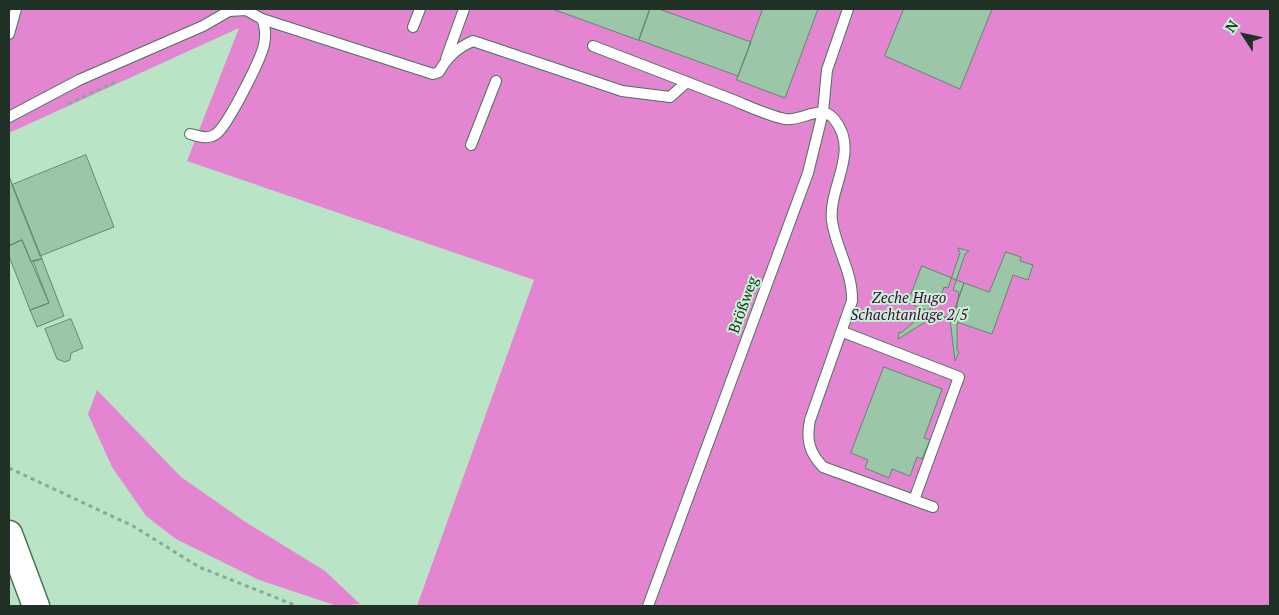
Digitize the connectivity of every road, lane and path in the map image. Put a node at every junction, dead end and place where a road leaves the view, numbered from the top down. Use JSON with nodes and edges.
{"nodes":[{"id":1,"x":16,"y":9,"type":"edge"},
{"id":2,"x":420,"y":9,"type":"edge"},
{"id":3,"x":464,"y":9,"type":"edge"},
{"id":4,"x":848,"y":9,"type":"edge"},
{"id":5,"x":230,"y":10,"type":"edge"},
{"id":6,"x":262,"y":19,"type":"junction"},
{"id":7,"x":413,"y":28,"type":"dead end"},
{"id":8,"x":9,"y":34,"type":"edge"},
{"id":9,"x":593,"y":46,"type":"dead end"},
{"id":10,"x":445,"y":60,"type":"junction"},
{"id":11,"x":496,"y":81,"type":"dead end"},
{"id":12,"x":687,"y":82,"type":"junction"},
{"id":13,"x":823,"y":112,"type":"junction"},
{"id":14,"x":9,"y":117,"type":"edge"},
{"id":15,"x":190,"y":134,"type":"dead end"},
{"id":16,"x":471,"y":145,"type":"dead end"},
{"id":17,"x":843,"y":332,"type":"junction"},
{"id":18,"x":9,"y":468,"type":"edge"},
{"id":19,"x":914,"y":500,"type":"junction"},
{"id":20,"x":933,"y":507,"type":"dead end"},
{"id":21,"x":9,"y":534,"type":"edge"},
{"id":22,"x":36,"y":606,"type":"edge"},
{"id":23,"x":297,"y":606,"type":"edge"},
{"id":24,"x":648,"y":606,"type":"edge"}],
"edges":[{"from":1,"to":8,"type":"lane"},
{"from":2,"to":7,"type":"lane"},
{"from":3,"to":10,"type":"lane"},
{"from":4,"to":13,"type":"lane","name":"Brößweg"},
{"from":5,"to":6,"type":"lane"},
{"from":5,"to":14,"type":"lane"},
{"from":6,"to":10,"type":"lane"},
{"from":6,"to":15,"type":"lane"},
{"from":9,"to":12,"type":"lane"},
{"from":10,"to":12,"type":"lane"},
{"from":11,"to":16,"type":"lane"},
{"from":12,"to":13,"type":"lane"},
{"from":13,"to":17,"type":"lane"},
{"from":13,"to":24,"type":"lane","name":"Brößweg"},
{"from":17,"to":19,"type":"lane"},
{"from":17,"to":19,"type":"lane"},
{"from":18,"to":23,"type":"path"},
{"from":19,"to":20,"type":"lane"},
{"from":21,"to":22,"type":"street"}]}
